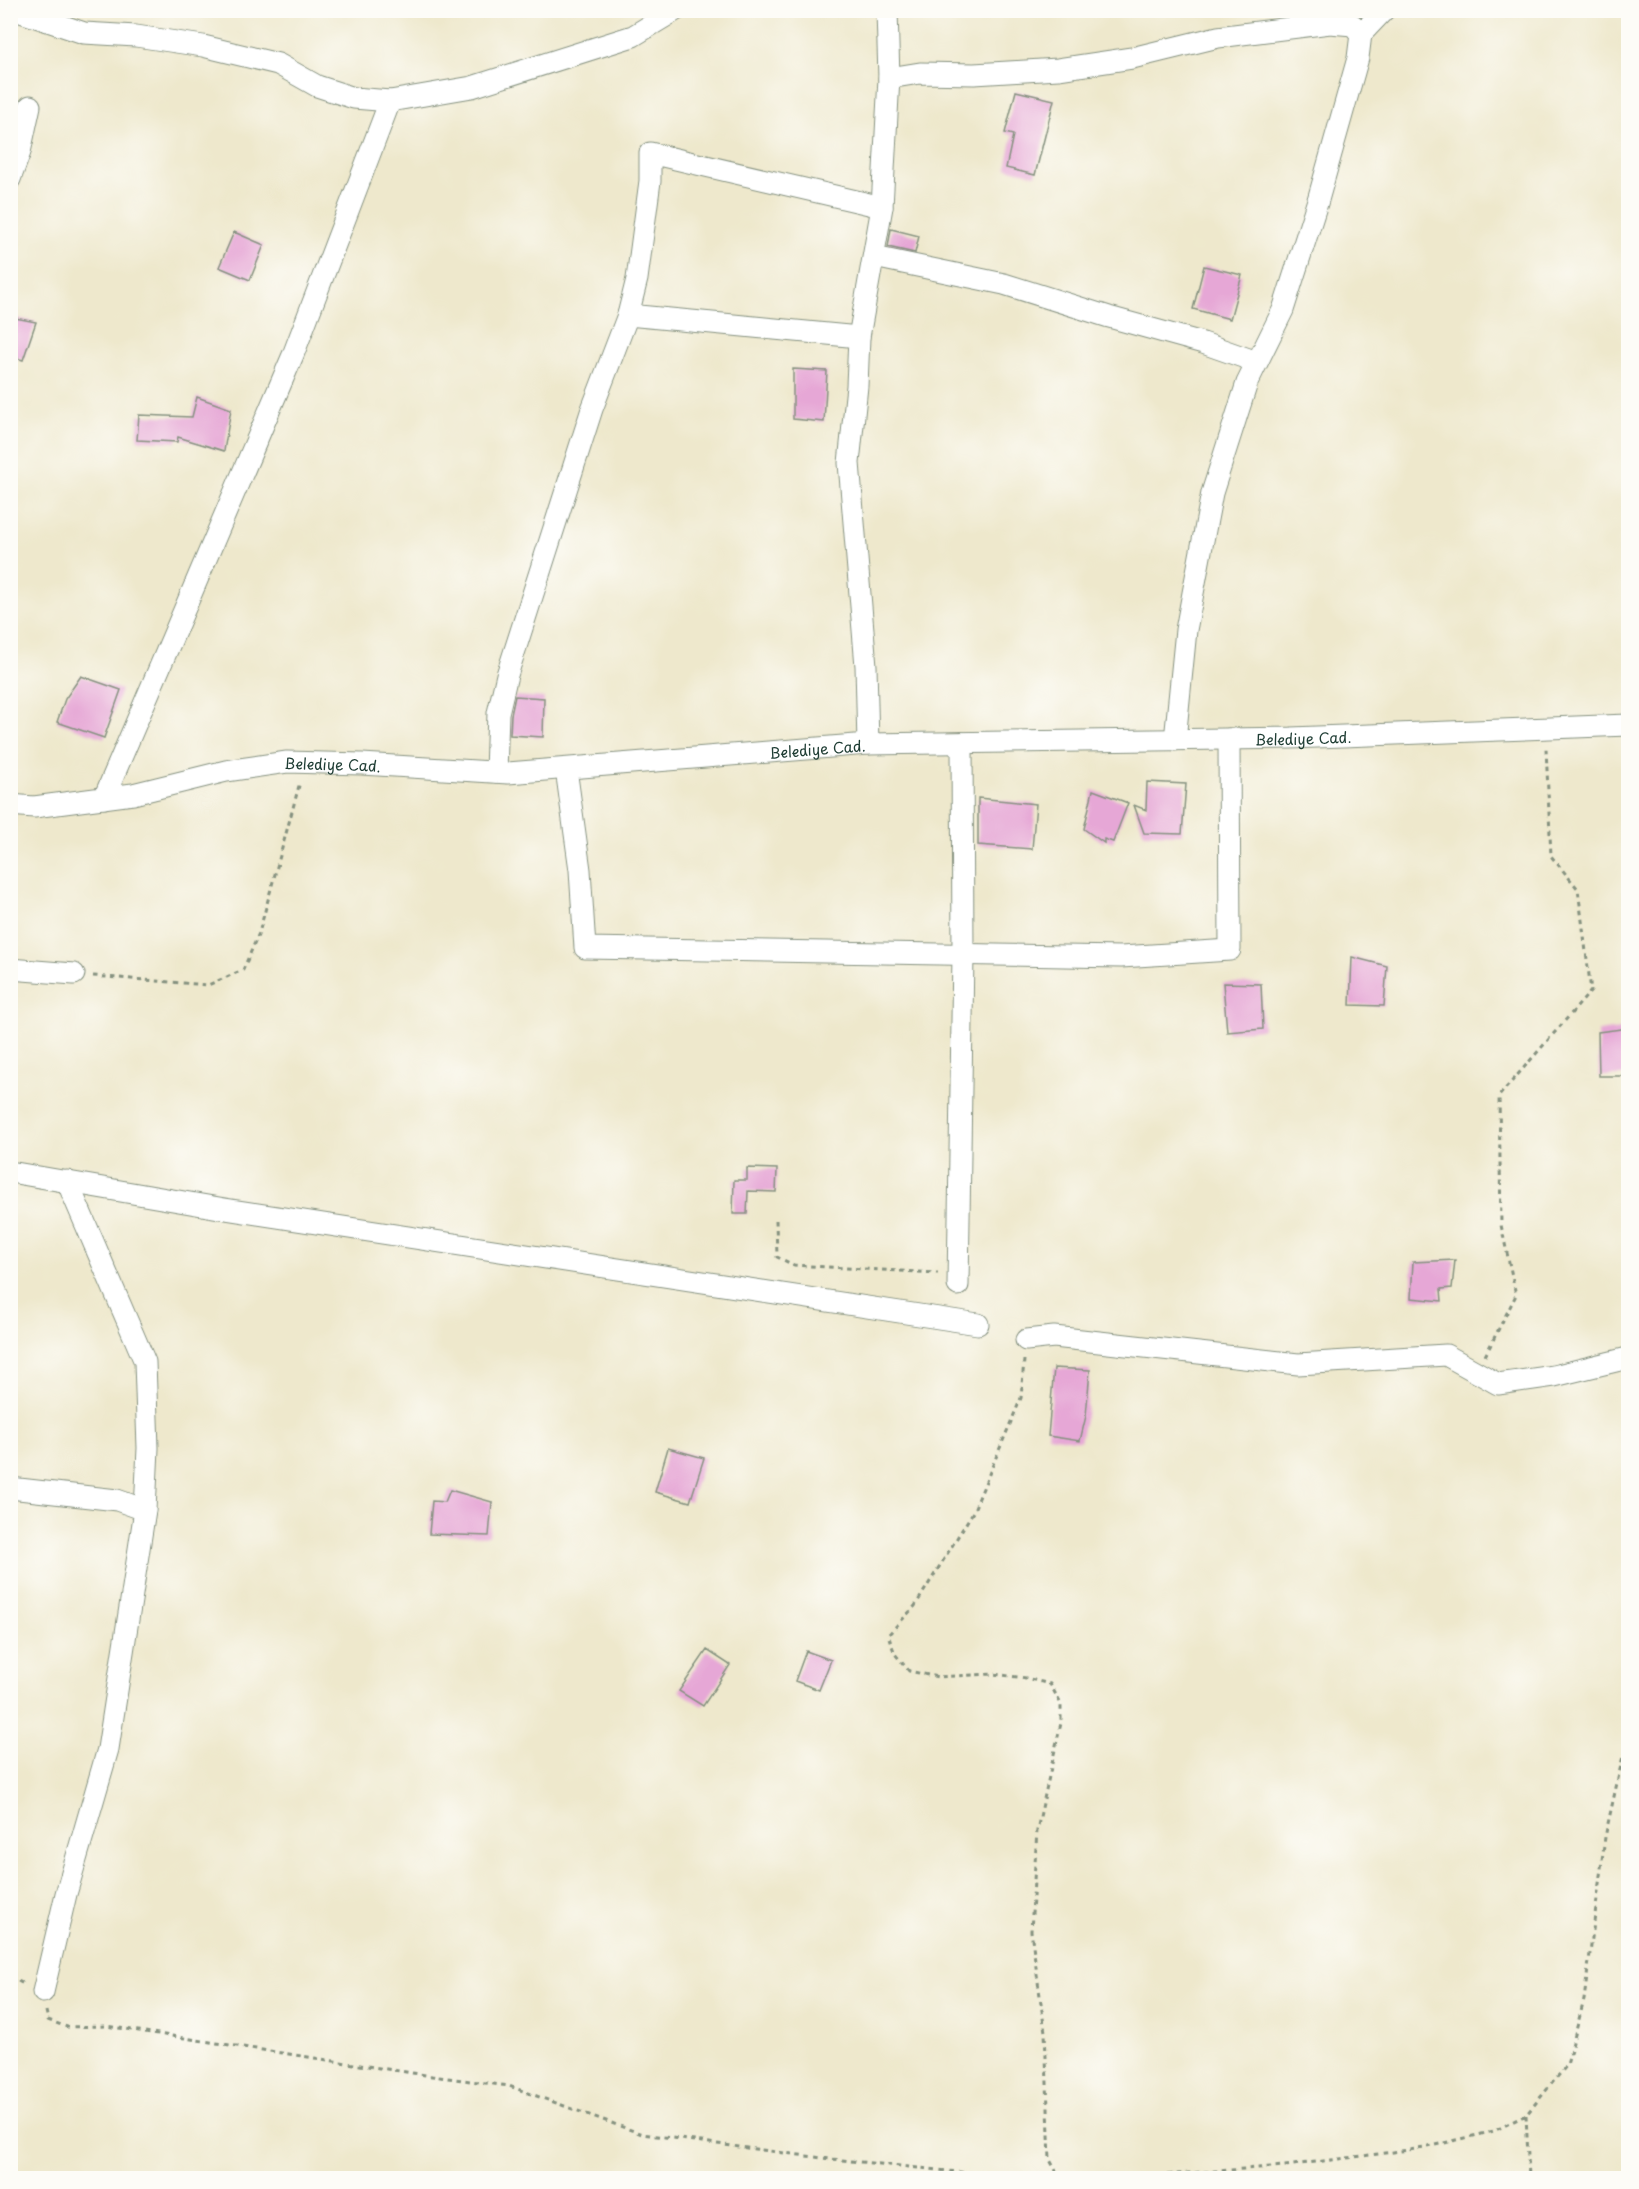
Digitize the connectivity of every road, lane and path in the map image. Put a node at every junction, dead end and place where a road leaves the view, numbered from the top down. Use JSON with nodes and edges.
{"nodes":[{"id":1,"x":15,"y":10,"type":"edge"},
{"id":2,"x":676,"y":10,"type":"edge"},
{"id":3,"x":887,"y":10,"type":"edge"},
{"id":4,"x":1384,"y":10,"type":"edge"},
{"id":5,"x":1361,"y":34,"type":"junction"},
{"id":6,"x":889,"y":78,"type":"junction"},
{"id":7,"x":390,"y":101,"type":"junction"},
{"id":8,"x":30,"y":106,"type":"dead end"},
{"id":9,"x":10,"y":178,"type":"edge"},
{"id":10,"x":882,"y":207,"type":"junction"},
{"id":11,"x":873,"y":257,"type":"junction"},
{"id":12,"x":628,"y":315,"type":"junction"},
{"id":13,"x":859,"y":337,"type":"junction"},
{"id":14,"x":1257,"y":362,"type":"junction"},
{"id":15,"x":1629,"y":725,"type":"edge"},
{"id":16,"x":1545,"y":728,"type":"junction"},
{"id":17,"x":1229,"y":739,"type":"junction"},
{"id":18,"x":1175,"y":740,"type":"junction"},
{"id":19,"x":962,"y":743,"type":"junction"},
{"id":20,"x":868,"y":744,"type":"junction"},
{"id":21,"x":305,"y":762,"type":"junction"},
{"id":22,"x":566,"y":769,"type":"junction"},
{"id":23,"x":496,"y":772,"type":"junction"},
{"id":24,"x":104,"y":798,"type":"junction"},
{"id":25,"x":10,"y":805,"type":"edge"},
{"id":26,"x":963,"y":954,"type":"junction"},
{"id":27,"x":10,"y":969,"type":"edge"},
{"id":28,"x":74,"y":974,"type":"joint"},
{"id":29,"x":10,"y":1172,"type":"edge"},
{"id":30,"x":67,"y":1181,"type":"junction"},
{"id":31,"x":776,"y":1220,"type":"dead end"},
{"id":32,"x":958,"y":1280,"type":"joint"},
{"id":33,"x":978,"y":1324,"type":"dead end"},
{"id":34,"x":1026,"y":1340,"type":"joint"},
{"id":35,"x":1629,"y":1358,"type":"edge"},
{"id":36,"x":1477,"y":1372,"type":"junction"},
{"id":37,"x":10,"y":1488,"type":"edge"},
{"id":38,"x":145,"y":1510,"type":"junction"},
{"id":39,"x":1629,"y":1751,"type":"edge"},
{"id":40,"x":10,"y":1977,"type":"edge"},
{"id":41,"x":43,"y":1992,"type":"junction"},
{"id":42,"x":1526,"y":2115,"type":"junction"},
{"id":43,"x":1016,"y":2178,"type":"edge"},
{"id":44,"x":1060,"y":2178,"type":"edge"},
{"id":45,"x":1123,"y":2178,"type":"edge"},
{"id":46,"x":1529,"y":2178,"type":"edge"}],
"edges":[{"from":1,"to":7,"type":"street"},
{"from":2,"to":7,"type":"street"},
{"from":3,"to":6,"type":"street"},
{"from":4,"to":5,"type":"street"},
{"from":5,"to":6,"type":"street"},
{"from":5,"to":14,"type":"street"},
{"from":6,"to":10,"type":"street"},
{"from":7,"to":24,"type":"street"},
{"from":8,"to":9,"type":"street"},
{"from":10,"to":11,"type":"street"},
{"from":10,"to":12,"type":"street"},
{"from":11,"to":13,"type":"street"},
{"from":11,"to":14,"type":"street"},
{"from":12,"to":13,"type":"street"},
{"from":12,"to":23,"type":"street"},
{"from":13,"to":20,"type":"street"},
{"from":14,"to":18,"type":"street"},
{"from":15,"to":16,"type":"street","name":"Belediye Cad."},
{"from":16,"to":17,"type":"street","name":"Belediye Cad."},
{"from":16,"to":36,"type":"path"},
{"from":17,"to":18,"type":"street","name":"Belediye Cad."},
{"from":17,"to":26,"type":"street"},
{"from":18,"to":19,"type":"street","name":"Belediye Cad."},
{"from":19,"to":20,"type":"street","name":"Belediye Cad."},
{"from":19,"to":26,"type":"street"},
{"from":20,"to":22,"type":"street","name":"Belediye Cad."},
{"from":21,"to":23,"type":"street","name":"Belediye Cad."},
{"from":21,"to":24,"type":"street","name":"Belediye Cad."},
{"from":21,"to":28,"type":"path"},
{"from":22,"to":23,"type":"street","name":"Belediye Cad."},
{"from":22,"to":26,"type":"street"},
{"from":24,"to":25,"type":"street","name":"Belediye Cad."},
{"from":26,"to":32,"type":"street"},
{"from":27,"to":28,"type":"street"},
{"from":29,"to":30,"type":"street"},
{"from":30,"to":33,"type":"street"},
{"from":30,"to":38,"type":"street"},
{"from":31,"to":32,"type":"path"},
{"from":34,"to":36,"type":"street"},
{"from":34,"to":44,"type":"path"},
{"from":35,"to":36,"type":"street"},
{"from":37,"to":38,"type":"street"},
{"from":38,"to":41,"type":"street"},
{"from":39,"to":42,"type":"path"},
{"from":40,"to":41,"type":"path"},
{"from":41,"to":43,"type":"path"},
{"from":42,"to":45,"type":"path"},
{"from":42,"to":46,"type":"path"}]}
